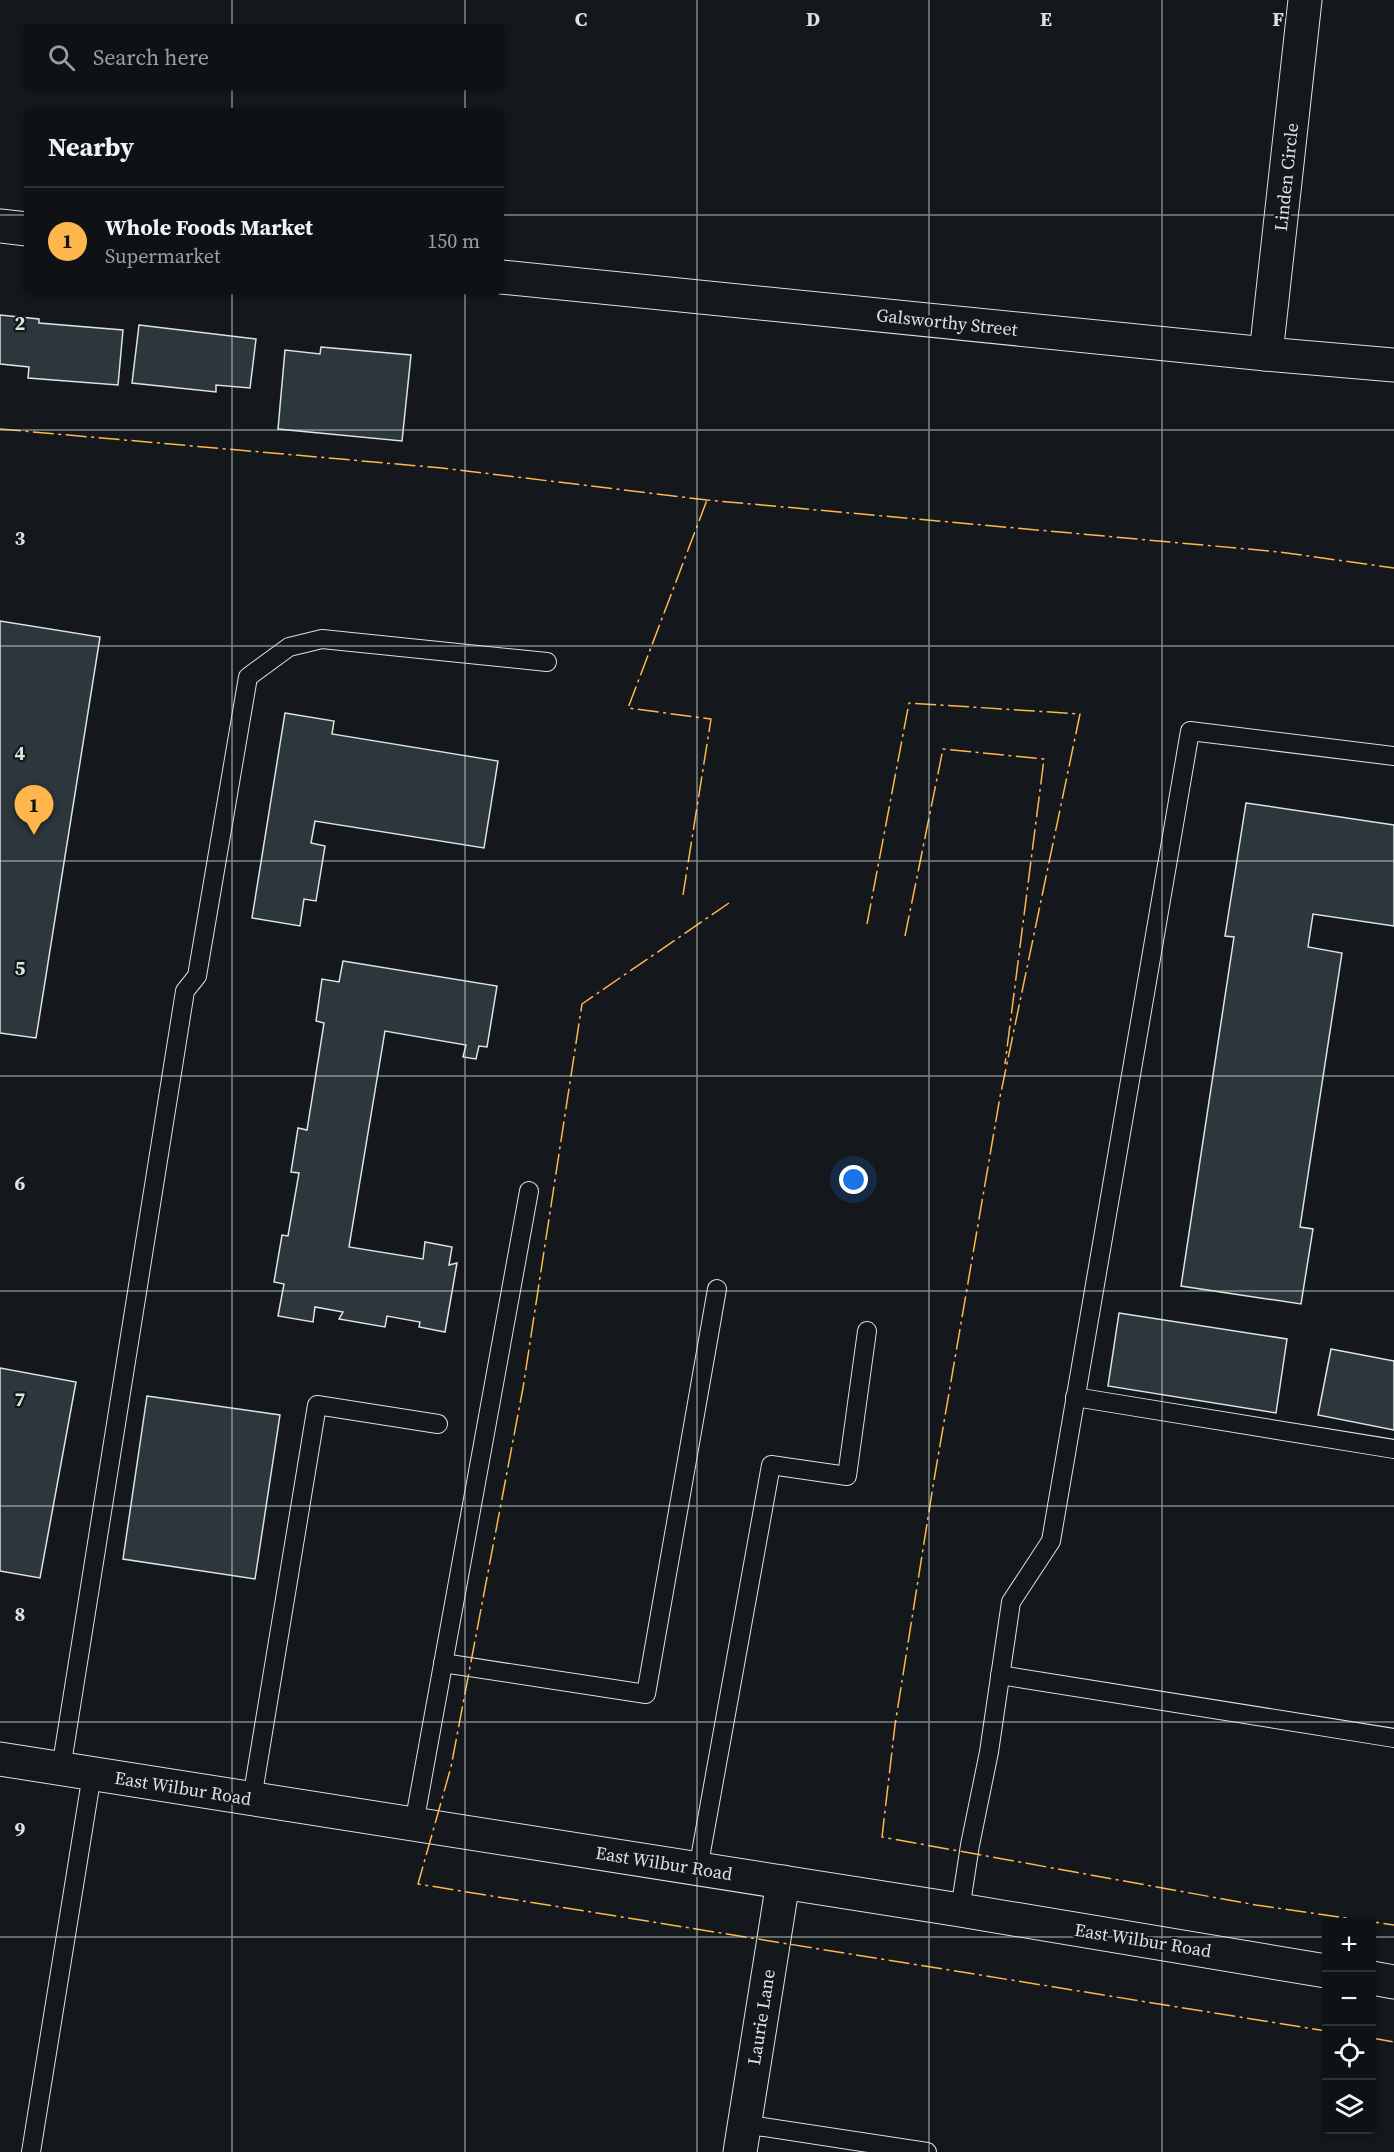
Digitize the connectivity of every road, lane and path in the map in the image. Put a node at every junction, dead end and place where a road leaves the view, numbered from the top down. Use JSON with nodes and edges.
{"nodes":[{"id":1,"x":1305,"y":0,"type":"edge"},
{"id":2,"x":0,"y":226,"type":"edge"},
{"id":3,"x":24,"y":229,"type":"edge"},
{"id":4,"x":504,"y":277,"type":"edge"},
{"id":5,"x":1266,"y":354,"type":"junction"},
{"id":6,"x":1394,"y":365,"type":"edge"},
{"id":7,"x":547,"y":662,"type":"dead end"},
{"id":8,"x":1394,"y":756,"type":"edge"},
{"id":9,"x":529,"y":1191,"type":"dead end"},
{"id":10,"x":717,"y":1289,"type":"dead end"},
{"id":11,"x":867,"y":1331,"type":"dead end"},
{"id":12,"x":1076,"y":1397,"type":"junction"},
{"id":13,"x":438,"y":1424,"type":"dead end"},
{"id":14,"x":1394,"y":1449,"type":"edge"},
{"id":15,"x":443,"y":1663,"type":"junction"},
{"id":16,"x":1000,"y":1675,"type":"junction"},
{"id":17,"x":1394,"y":1738,"type":"edge"},
{"id":18,"x":0,"y":1759,"type":"edge"},
{"id":19,"x":77,"y":1771,"type":"junction"},
{"id":20,"x":252,"y":1799,"type":"junction"},
{"id":21,"x":414,"y":1824,"type":"junction"},
{"id":22,"x":698,"y":1869,"type":"junction"},
{"id":23,"x":783,"y":1882,"type":"junction"},
{"id":24,"x":960,"y":1910,"type":"junction"},
{"id":25,"x":1322,"y":1970,"type":"edge"},
{"id":26,"x":1376,"y":1979,"type":"edge"},
{"id":27,"x":1394,"y":1982,"type":"edge"},
{"id":28,"x":742,"y":2138,"type":"edge"},
{"id":29,"x":31,"y":2152,"type":"edge"},
{"id":30,"x":927,"y":2152,"type":"edge"}],
"edges":[{"from":1,"to":5,"type":"street","name":"Linden Circle"},
{"from":2,"to":3,"type":"street"},
{"from":4,"to":5,"type":"street","name":"Galsworthy Street"},
{"from":5,"to":6,"type":"street","name":"Galsworthy Street"},
{"from":7,"to":19,"type":"lane"},
{"from":8,"to":12,"type":"lane"},
{"from":9,"to":15,"type":"lane"},
{"from":10,"to":15,"type":"lane"},
{"from":11,"to":22,"type":"lane"},
{"from":12,"to":14,"type":"lane"},
{"from":12,"to":16,"type":"lane"},
{"from":13,"to":20,"type":"lane"},
{"from":15,"to":21,"type":"lane"},
{"from":16,"to":17,"type":"lane"},
{"from":16,"to":24,"type":"lane"},
{"from":18,"to":19,"type":"street","name":"East Wilbur Road"},
{"from":19,"to":20,"type":"street","name":"East Wilbur Road"},
{"from":19,"to":29,"type":"lane"},
{"from":20,"to":21,"type":"street","name":"East Wilbur Road"},
{"from":21,"to":22,"type":"street","name":"East Wilbur Road"},
{"from":22,"to":23,"type":"street","name":"East Wilbur Road"},
{"from":23,"to":24,"type":"street","name":"East Wilbur Road"},
{"from":23,"to":28,"type":"street","name":"Laurie Lane"},
{"from":24,"to":25,"type":"street","name":"East Wilbur Road"},
{"from":26,"to":27,"type":"street"},
{"from":28,"to":30,"type":"lane"}]}
